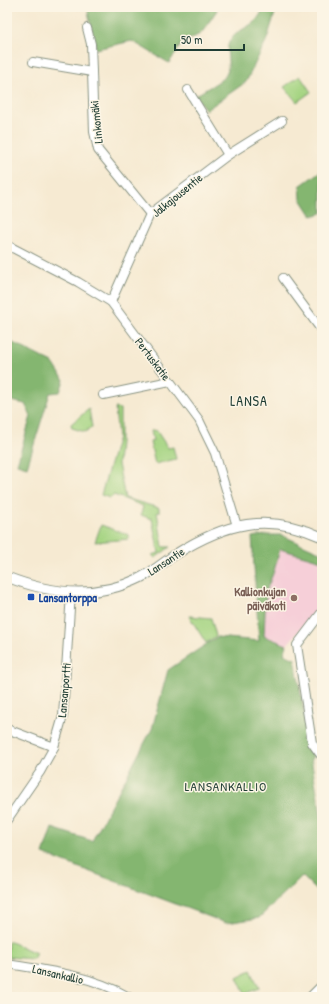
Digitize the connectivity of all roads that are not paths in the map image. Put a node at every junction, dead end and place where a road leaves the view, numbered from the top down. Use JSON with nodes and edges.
{"nodes":[{"id":1,"x":87,"y":28,"type":"dead end"},
{"id":2,"x":32,"y":62,"type":"dead end"},
{"id":3,"x":92,"y":72,"type":"junction"},
{"id":4,"x":188,"y":90,"type":"dead end"},
{"id":5,"x":282,"y":120,"type":"dead end"},
{"id":6,"x":228,"y":154,"type":"junction"},
{"id":7,"x":150,"y":214,"type":"junction"},
{"id":8,"x":7,"y":245,"type":"edge"},
{"id":9,"x":283,"y":278,"type":"dead end"},
{"id":10,"x":111,"y":302,"type":"junction"},
{"id":11,"x":322,"y":331,"type":"edge"},
{"id":12,"x":170,"y":381,"type":"junction"},
{"id":13,"x":102,"y":395,"type":"dead end"},
{"id":14,"x":237,"y":526,"type":"junction"},
{"id":15,"x":322,"y":537,"type":"edge"},
{"id":16,"x":7,"y":577,"type":"edge"},
{"id":17,"x":71,"y":593,"type":"junction"},
{"id":18,"x":322,"y":612,"type":"edge"},
{"id":19,"x":7,"y":729,"type":"edge"},
{"id":20,"x":54,"y":747,"type":"junction"},
{"id":21,"x":320,"y":754,"type":"dead end"},
{"id":22,"x":7,"y":820,"type":"edge"},
{"id":23,"x":7,"y":964,"type":"edge"},
{"id":24,"x":322,"y":985,"type":"edge"},
{"id":25,"x":129,"y":997,"type":"edge"},
{"id":26,"x":310,"y":997,"type":"edge"}],
"edges":[{"from":1,"to":3,"type":"street","name":"Linkomäki"},
{"from":2,"to":3,"type":"street"},
{"from":3,"to":7,"type":"street","name":"Linkomäki"},
{"from":4,"to":6,"type":"street"},
{"from":5,"to":6,"type":"street","name":"Jalkajousentie"},
{"from":6,"to":7,"type":"street","name":"Jalkajousentie"},
{"from":7,"to":10,"type":"street","name":"Jalkajousentie"},
{"from":8,"to":10,"type":"street","name":"Pertuskatie"},
{"from":9,"to":11,"type":"street"},
{"from":10,"to":12,"type":"street","name":"Pertuskatie"},
{"from":12,"to":13,"type":"street"},
{"from":12,"to":14,"type":"street","name":"Pertuskatie"},
{"from":14,"to":15,"type":"street","name":"Lansantie"},
{"from":14,"to":17,"type":"street","name":"Lansantie"},
{"from":16,"to":17,"type":"street","name":"Lansantie"},
{"from":17,"to":20,"type":"street","name":"Lansanportti"},
{"from":18,"to":21,"type":"street"},
{"from":19,"to":20,"type":"street"},
{"from":20,"to":22,"type":"street","name":"Lansanportti"},
{"from":23,"to":25,"type":"street","name":"Lansankallio"},
{"from":24,"to":26,"type":"street"}]}
